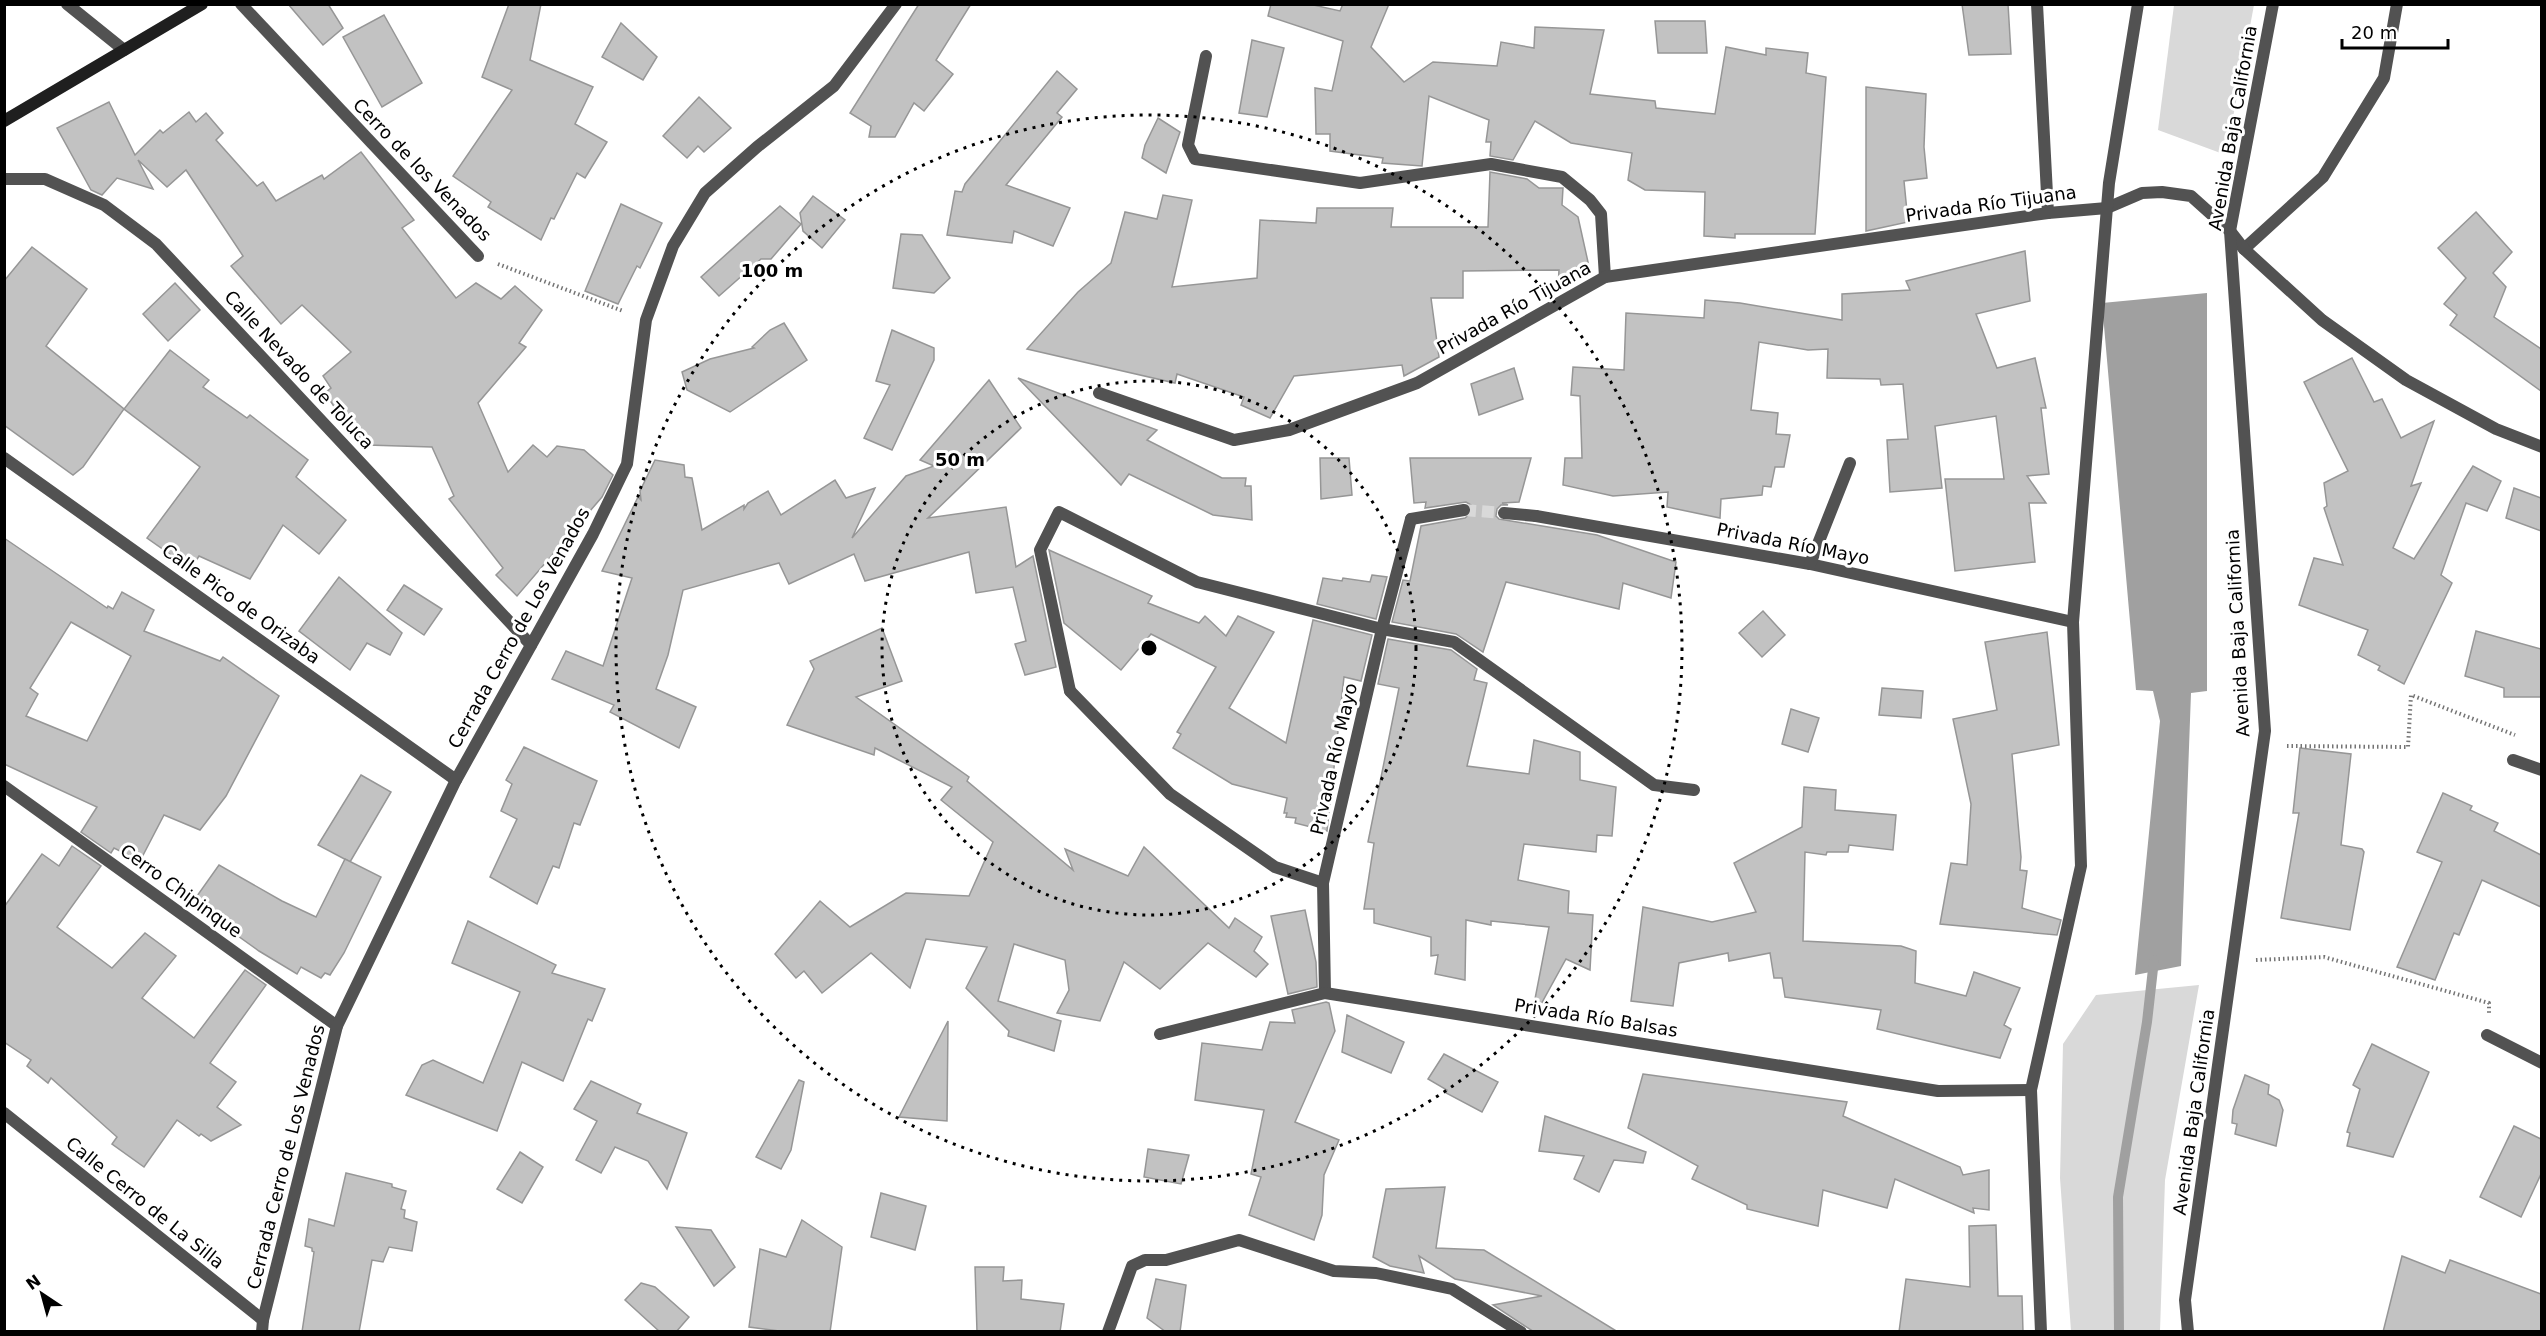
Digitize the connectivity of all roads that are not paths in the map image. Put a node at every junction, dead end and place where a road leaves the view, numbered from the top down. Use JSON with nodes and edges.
{"nodes":[{"id":1,"x":67,"y":4,"type":"edge"},
{"id":2,"x":202,"y":4,"type":"edge"},
{"id":3,"x":241,"y":4,"type":"edge"},
{"id":4,"x":896,"y":4,"type":"edge"},
{"id":5,"x":2037,"y":4,"type":"edge"},
{"id":6,"x":2138,"y":4,"type":"edge"},
{"id":7,"x":2273,"y":4,"type":"edge"},
{"id":8,"x":2397,"y":4,"type":"edge"},
{"id":9,"x":124,"y":50,"type":"junction"},
{"id":10,"x":1206,"y":56,"type":"dead end"},
{"id":11,"x":4,"y":121,"type":"edge"},
{"id":12,"x":4,"y":179,"type":"edge"},
{"id":13,"x":2107,"y":208,"type":"junction"},
{"id":14,"x":2048,"y":213,"type":"junction"},
{"id":15,"x":2230,"y":231,"type":"junction"},
{"id":16,"x":2244,"y":249,"type":"junction"},
{"id":17,"x":478,"y":256,"type":"road end"},
{"id":18,"x":1605,"y":277,"type":"junction"},
{"id":19,"x":1099,"y":393,"type":"dead end"},
{"id":20,"x":2541,"y":447,"type":"edge"},
{"id":21,"x":4,"y":458,"type":"edge"},
{"id":22,"x":1850,"y":463,"type":"dead end"},
{"id":23,"x":1464,"y":510,"type":"tunnel mouth"},
{"id":24,"x":1503,"y":513,"type":"tunnel mouth"},
{"id":25,"x":1810,"y":564,"type":"junction"},
{"id":26,"x":2073,"y":622,"type":"junction"},
{"id":27,"x":1382,"y":629,"type":"junction"},
{"id":28,"x":531,"y":645,"type":"junction"},
{"id":29,"x":2513,"y":760,"type":"dead end"},
{"id":30,"x":2541,"y":770,"type":"edge"},
{"id":31,"x":456,"y":780,"type":"junction"},
{"id":32,"x":4,"y":786,"type":"edge"},
{"id":33,"x":1694,"y":790,"type":"dead end"},
{"id":34,"x":1323,"y":883,"type":"junction"},
{"id":35,"x":1325,"y":993,"type":"junction"},
{"id":36,"x":337,"y":1026,"type":"junction"},
{"id":37,"x":1160,"y":1034,"type":"dead end"},
{"id":38,"x":2487,"y":1035,"type":"road end"},
{"id":39,"x":2541,"y":1063,"type":"edge"},
{"id":40,"x":2031,"y":1090,"type":"junction"},
{"id":41,"x":4,"y":1113,"type":"edge"},
{"id":42,"x":263,"y":1326,"type":"edge"},
{"id":43,"x":1108,"y":1332,"type":"edge"},
{"id":44,"x":1521,"y":1332,"type":"edge"},
{"id":45,"x":2041,"y":1332,"type":"edge"},
{"id":46,"x":2188,"y":1332,"type":"edge"}],
"edges":[{"from":1,"to":9,"type":"street"},
{"from":2,"to":9,"type":"main road"},
{"from":3,"to":17,"type":"street","name":"Cerro de los Venados"},
{"from":4,"to":28,"type":"street","name":"Cerrada Cerro de Los Venados"},
{"from":5,"to":14,"type":"street"},
{"from":6,"to":13,"type":"street"},
{"from":7,"to":15,"type":"street","name":"Avenida Baja California"},
{"from":8,"to":16,"type":"street"},
{"from":9,"to":11,"type":"main road"},
{"from":10,"to":18,"type":"street"},
{"from":12,"to":28,"type":"street","name":"Calle Nevado de Toluca"},
{"from":13,"to":14,"type":"street","name":"Privada Río Tijuana"},
{"from":13,"to":15,"type":"street","name":"Privada Río Tijuana"},
{"from":13,"to":26,"type":"street"},
{"from":14,"to":18,"type":"street","name":"Privada Río Tijuana"},
{"from":15,"to":16,"type":"street","name":"Privada Río Tijuana"},
{"from":15,"to":46,"type":"street","name":"Avenida Baja California"},
{"from":16,"to":20,"type":"street","name":"Privada Río Tijuana"},
{"from":18,"to":19,"type":"street","name":"Privada Río Tijuana"},
{"from":21,"to":31,"type":"street","name":"Calle Pico de Orizaba"},
{"from":22,"to":25,"type":"street"},
{"from":23,"to":27,"type":"street","name":"Privada Río Mayo"},
{"from":24,"to":25,"type":"street","name":"Privada Río Mayo"},
{"from":25,"to":26,"type":"street","name":"Privada Río Mayo"},
{"from":26,"to":40,"type":"street"},
{"from":27,"to":33,"type":"street"},
{"from":27,"to":34,"type":"street","name":"Privada Río Mayo"},
{"from":27,"to":34,"type":"street"},
{"from":28,"to":31,"type":"street","name":"Cerrada Cerro de Los Venados"},
{"from":29,"to":30,"type":"street"},
{"from":31,"to":36,"type":"street","name":"Cerrada Cerro de Los Venados"},
{"from":32,"to":36,"type":"street","name":"Cerro Chipinque"},
{"from":34,"to":35,"type":"street","name":"Privada Río Mayo"},
{"from":35,"to":37,"type":"street","name":"Privada Río Balsas"},
{"from":35,"to":40,"type":"street","name":"Privada Río Balsas"},
{"from":36,"to":42,"type":"street","name":"Cerrada Cerro de Los Venados"},
{"from":38,"to":39,"type":"street"},
{"from":40,"to":45,"type":"street"},
{"from":41,"to":42,"type":"street","name":"Calle Cerro de La Silla"},
{"from":43,"to":44,"type":"street"}]}
